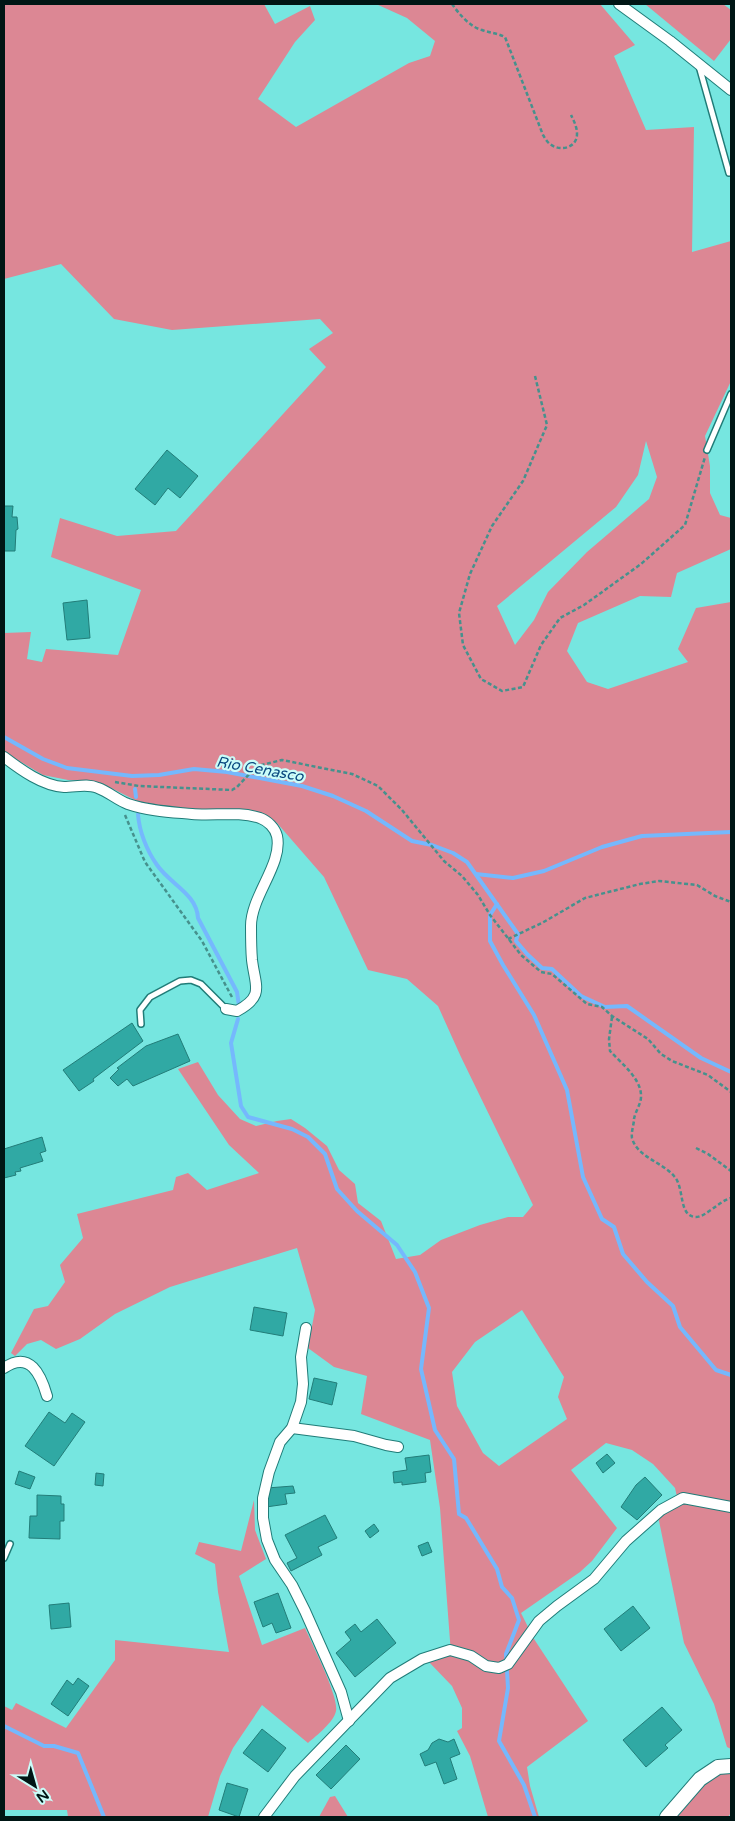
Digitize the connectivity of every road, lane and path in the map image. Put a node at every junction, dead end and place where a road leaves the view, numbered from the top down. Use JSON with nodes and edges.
{"nodes":[{"id":1,"x":452,"y":4,"type":"edge"},
{"id":2,"x":619,"y":4,"type":"edge"},
{"id":3,"x":699,"y":66,"type":"junction"},
{"id":4,"x":731,"y":90,"type":"edge"},
{"id":5,"x":571,"y":114,"type":"dead end"},
{"id":6,"x":729,"y":173,"type":"dead end"},
{"id":7,"x":535,"y":376,"type":"dead end"},
{"id":8,"x":731,"y":394,"type":"edge"},
{"id":9,"x":707,"y":450,"type":"joint"},
{"id":10,"x":4,"y":758,"type":"edge"},
{"id":11,"x":108,"y":781,"type":"dead end"},
{"id":12,"x":119,"y":800,"type":"junction"},
{"id":13,"x":731,"y":902,"type":"edge"},
{"id":14,"x":508,"y":939,"type":"junction"},
{"id":15,"x":229,"y":1009,"type":"junction"},
{"id":16,"x":612,"y":1016,"type":"junction"},
{"id":17,"x":141,"y":1024,"type":"dead end"},
{"id":18,"x":731,"y":1092,"type":"edge"},
{"id":19,"x":696,"y":1148,"type":"dead end"},
{"id":20,"x":731,"y":1171,"type":"edge"},
{"id":21,"x":731,"y":1198,"type":"edge"},
{"id":22,"x":306,"y":1328,"type":"dead end"},
{"id":23,"x":4,"y":1368,"type":"edge"},
{"id":24,"x":47,"y":1396,"type":"dead end"},
{"id":25,"x":292,"y":1428,"type":"junction"},
{"id":26,"x":398,"y":1447,"type":"dead end"},
{"id":27,"x":731,"y":1507,"type":"edge"},
{"id":28,"x":10,"y":1544,"type":"dead end"},
{"id":29,"x":4,"y":1558,"type":"edge"},
{"id":30,"x":349,"y":1721,"type":"junction"},
{"id":31,"x":731,"y":1766,"type":"edge"},
{"id":32,"x":264,"y":1817,"type":"edge"},
{"id":33,"x":667,"y":1817,"type":"edge"}],
"edges":[{"from":1,"to":5,"type":"path"},
{"from":2,"to":3,"type":"street"},
{"from":3,"to":4,"type":"street"},
{"from":3,"to":6,"type":"lane"},
{"from":7,"to":9,"type":"path"},
{"from":8,"to":9,"type":"lane"},
{"from":10,"to":12,"type":"street"},
{"from":11,"to":14,"type":"path"},
{"from":12,"to":15,"type":"path"},
{"from":12,"to":15,"type":"street"},
{"from":13,"to":14,"type":"path"},
{"from":14,"to":16,"type":"path"},
{"from":15,"to":17,"type":"lane"},
{"from":16,"to":18,"type":"path"},
{"from":16,"to":21,"type":"path"},
{"from":19,"to":20,"type":"path"},
{"from":22,"to":25,"type":"street"},
{"from":23,"to":24,"type":"street"},
{"from":25,"to":26,"type":"street"},
{"from":25,"to":30,"type":"street"},
{"from":27,"to":30,"type":"street"},
{"from":28,"to":29,"type":"lane"},
{"from":30,"to":32,"type":"street"},
{"from":31,"to":33,"type":"street"}]}
